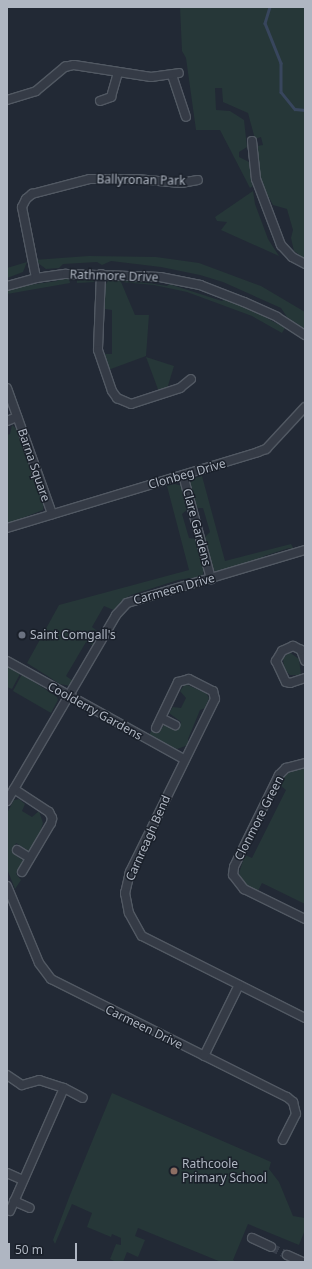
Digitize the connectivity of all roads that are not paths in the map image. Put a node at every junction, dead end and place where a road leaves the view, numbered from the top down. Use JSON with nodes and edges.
{"nodes":[{"id":1,"x":118,"y":72,"type":"junction"},
{"id":2,"x":7,"y":100,"type":"edge"},
{"id":3,"x":100,"y":101,"type":"dead end"},
{"id":4,"x":186,"y":117,"type":"dead end"},
{"id":5,"x":252,"y":141,"type":"dead end"},
{"id":6,"x":198,"y":180,"type":"dead end"},
{"id":7,"x":305,"y":264,"type":"edge"},
{"id":8,"x":101,"y":274,"type":"junction"},
{"id":9,"x":36,"y":278,"type":"junction"},
{"id":10,"x":7,"y":286,"type":"edge"},
{"id":11,"x":305,"y":335,"type":"edge"},
{"id":12,"x":191,"y":379,"type":"dead end"},
{"id":13,"x":7,"y":388,"type":"edge"},
{"id":14,"x":305,"y":407,"type":"edge"},
{"id":15,"x":18,"y":417,"type":"junction"},
{"id":16,"x":7,"y":421,"type":"edge"},
{"id":17,"x":183,"y":475,"type":"junction"},
{"id":18,"x":52,"y":514,"type":"junction"},
{"id":19,"x":7,"y":528,"type":"edge"},
{"id":20,"x":305,"y":550,"type":"edge"},
{"id":21,"x":211,"y":579,"type":"junction"},
{"id":22,"x":7,"y":661,"type":"edge"},
{"id":23,"x":305,"y":661,"type":"edge"},
{"id":24,"x":305,"y":678,"type":"edge"},
{"id":25,"x":69,"y":696,"type":"junction"},
{"id":26,"x":161,"y":718,"type":"junction"},
{"id":27,"x":175,"y":725,"type":"dead end"},
{"id":28,"x":156,"y":728,"type":"dead end"},
{"id":29,"x":184,"y":760,"type":"junction"},
{"id":30,"x":305,"y":763,"type":"edge"},
{"id":31,"x":14,"y":789,"type":"junction"},
{"id":32,"x":7,"y":801,"type":"edge"},
{"id":33,"x":17,"y":850,"type":"dead end"},
{"id":34,"x":30,"y":858,"type":"junction"},
{"id":35,"x":22,"y":872,"type":"dead end"},
{"id":36,"x":7,"y":886,"type":"edge"},
{"id":37,"x":305,"y":919,"type":"edge"},
{"id":38,"x":239,"y":985,"type":"junction"},
{"id":39,"x":305,"y":1018,"type":"edge"},
{"id":40,"x":204,"y":1056,"type":"junction"},
{"id":41,"x":7,"y":1075,"type":"edge"},
{"id":42,"x":64,"y":1088,"type":"junction"},
{"id":43,"x":83,"y":1098,"type":"dead end"},
{"id":44,"x":283,"y":1140,"type":"dead end"},
{"id":45,"x":7,"y":1173,"type":"edge"},
{"id":46,"x":23,"y":1180,"type":"junction"},
{"id":47,"x":14,"y":1201,"type":"junction"},
{"id":48,"x":30,"y":1208,"type":"dead end"},
{"id":49,"x":10,"y":1211,"type":"dead end"},
{"id":50,"x":252,"y":1238,"type":"dead end"},
{"id":51,"x":271,"y":1247,"type":"tunnel mouth"},
{"id":52,"x":287,"y":1255,"type":"tunnel mouth"},
{"id":53,"x":303,"y":1262,"type":"edge"}],
"edges":[{"from":1,"to":2,"type":"street"},
{"from":1,"to":3,"type":"street"},
{"from":1,"to":4,"type":"street"},
{"from":5,"to":7,"type":"street"},
{"from":6,"to":9,"type":"street","name":"Ballyronan Park"},
{"from":8,"to":9,"type":"street","name":"Rathmore Drive"},
{"from":8,"to":11,"type":"street","name":"Rathmore Drive"},
{"from":8,"to":12,"type":"street"},
{"from":9,"to":10,"type":"street","name":"Rathmore Drive"},
{"from":13,"to":15,"type":"street","name":"Barna Square"},
{"from":14,"to":17,"type":"street","name":"Clonbeg Drive"},
{"from":15,"to":16,"type":"street"},
{"from":15,"to":18,"type":"street","name":"Barna Square"},
{"from":17,"to":18,"type":"street","name":"Clonbeg Drive"},
{"from":17,"to":21,"type":"street","name":"Clare Gardens"},
{"from":18,"to":19,"type":"street","name":"Barna Square"},
{"from":20,"to":21,"type":"street","name":"Carmeen Drive"},
{"from":21,"to":25,"type":"street","name":"Carmeen Drive"},
{"from":22,"to":25,"type":"street","name":"Coolderry Gardens"},
{"from":23,"to":24,"type":"street"},
{"from":25,"to":29,"type":"street","name":"Coolderry Gardens"},
{"from":25,"to":31,"type":"street","name":"Carmeen Drive"},
{"from":26,"to":27,"type":"street"},
{"from":26,"to":28,"type":"street","name":"Carnreagh Bend"},
{"from":26,"to":29,"type":"street","name":"Carnreagh Bend"},
{"from":29,"to":38,"type":"street","name":"Carnreagh Bend"},
{"from":30,"to":37,"type":"street","name":"Clonmore Green"},
{"from":31,"to":32,"type":"street","name":"Carmeen Drive"},
{"from":31,"to":34,"type":"street"},
{"from":33,"to":34,"type":"street"},
{"from":34,"to":35,"type":"street"},
{"from":36,"to":40,"type":"street","name":"Carmeen Drive"},
{"from":38,"to":39,"type":"street","name":"Carnreagh Bend"},
{"from":38,"to":40,"type":"street"},
{"from":40,"to":44,"type":"street","name":"Carmeen Drive"},
{"from":41,"to":42,"type":"street"},
{"from":42,"to":43,"type":"street"},
{"from":42,"to":46,"type":"street"},
{"from":45,"to":46,"type":"street"},
{"from":46,"to":47,"type":"street"},
{"from":47,"to":48,"type":"street"},
{"from":47,"to":49,"type":"street"},
{"from":50,"to":51,"type":"street"},
{"from":52,"to":53,"type":"street"}]}
